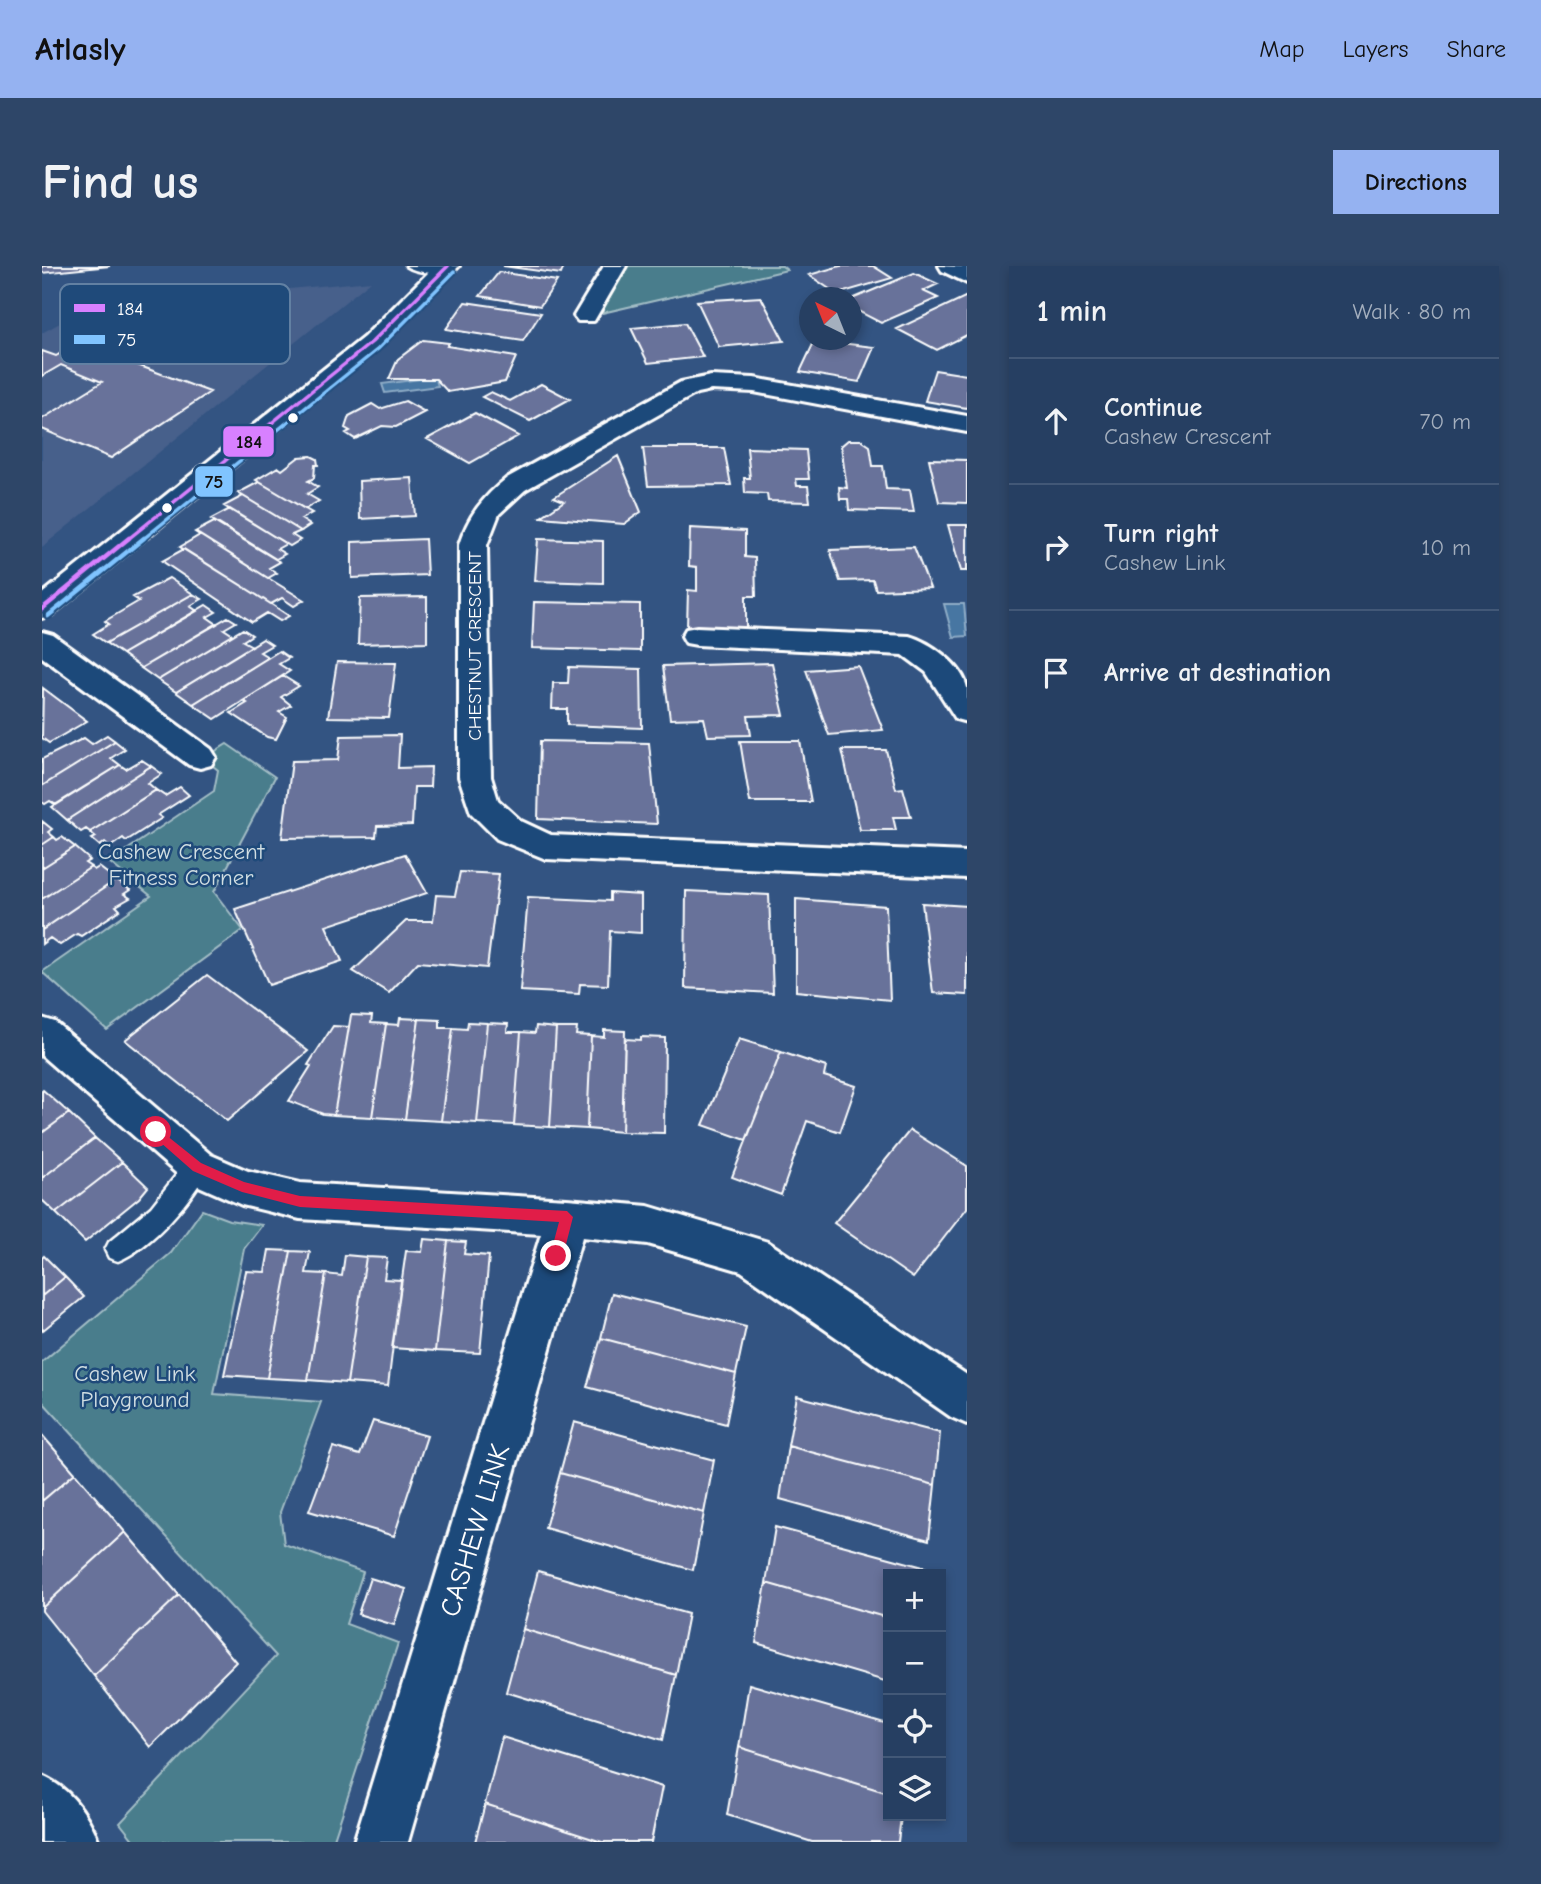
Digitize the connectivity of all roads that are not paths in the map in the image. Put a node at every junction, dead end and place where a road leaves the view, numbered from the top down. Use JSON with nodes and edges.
{"nodes":[{"id":1,"x":413,"y":266,"type":"edge"},
{"id":2,"x":419,"y":266,"type":"edge"},
{"id":3,"x":615,"y":266,"type":"edge"},
{"id":4,"x":950,"y":266,"type":"edge"},
{"id":5,"x":447,"y":268,"type":"edge"},
{"id":6,"x":967,"y":276,"type":"edge"},
{"id":7,"x":586,"y":316,"type":"dead end"},
{"id":8,"x":967,"y":424,"type":"edge"},
{"id":9,"x":72,"y":553,"type":"dead end"},
{"id":10,"x":42,"y":609,"type":"edge"},
{"id":11,"x":696,"y":636,"type":"dead end"},
{"id":12,"x":42,"y":642,"type":"edge"},
{"id":13,"x":967,"y":712,"type":"edge"},
{"id":14,"x":200,"y":757,"type":"dead end"},
{"id":15,"x":967,"y":865,"type":"edge"},
{"id":16,"x":42,"y":1033,"type":"edge"},
{"id":17,"x":197,"y":1167,"type":"junction"},
{"id":18,"x":567,"y":1217,"type":"junction"},
{"id":19,"x":118,"y":1250,"type":"dead end"},
{"id":20,"x":967,"y":1402,"type":"edge"},
{"id":21,"x":42,"y":1803,"type":"edge"},
{"id":22,"x":72,"y":1842,"type":"edge"},
{"id":23,"x":381,"y":1842,"type":"edge"}],
"edges":[{"from":1,"to":2,"type":"lane"},
{"from":2,"to":5,"type":"lane"},
{"from":2,"to":9,"type":"street"},
{"from":3,"to":7,"type":"street"},
{"from":4,"to":6,"type":"street"},
{"from":5,"to":10,"type":"street"},
{"from":8,"to":15,"type":"street","name":"CHESTNUT CRESCENT"},
{"from":11,"to":13,"type":"street"},
{"from":12,"to":14,"type":"street"},
{"from":16,"to":17,"type":"street"},
{"from":17,"to":18,"type":"street"},
{"from":17,"to":19,"type":"lane"},
{"from":18,"to":20,"type":"street"},
{"from":18,"to":23,"type":"street","name":"CASHEW LINK"},
{"from":21,"to":22,"type":"street"}]}
